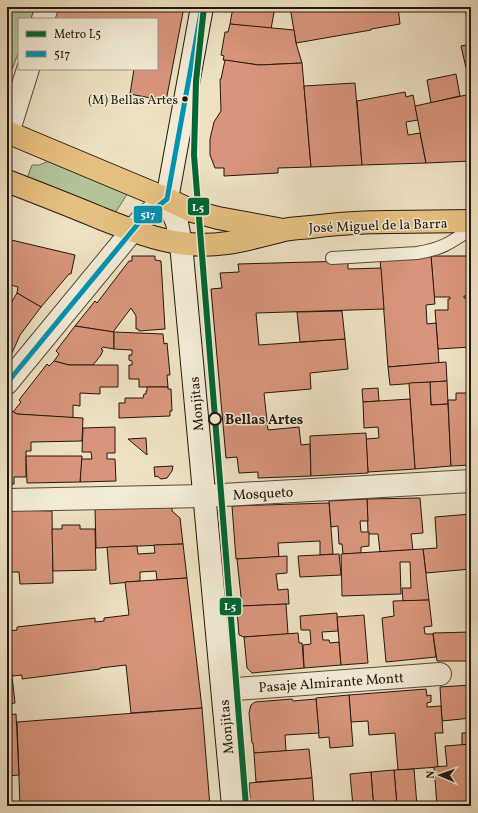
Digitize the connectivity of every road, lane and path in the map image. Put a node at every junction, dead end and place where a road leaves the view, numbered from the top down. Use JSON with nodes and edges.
{"nodes":[{"id":1,"x":47,"y":7,"type":"edge"},
{"id":2,"x":202,"y":7,"type":"edge"},
{"id":3,"x":43,"y":18,"type":"edge"},
{"id":4,"x":28,"y":70,"type":"edge"},
{"id":5,"x":8,"y":134,"type":"edge"},
{"id":6,"x":7,"y":181,"type":"edge"},
{"id":7,"x":167,"y":199,"type":"junction"},
{"id":8,"x":471,"y":221,"type":"edge"},
{"id":9,"x":471,"y":229,"type":"edge"},
{"id":10,"x":286,"y":230,"type":"junction"},
{"id":11,"x":133,"y":231,"type":"junction"},
{"id":12,"x":181,"y":244,"type":"junction"},
{"id":13,"x":332,"y":258,"type":"dead end"},
{"id":14,"x":7,"y":384,"type":"edge"},
{"id":15,"x":471,"y":481,"type":"edge"},
{"id":16,"x":205,"y":496,"type":"junction"},
{"id":17,"x":7,"y":500,"type":"edge"},
{"id":18,"x":440,"y":674,"type":"dead end"},
{"id":19,"x":223,"y":690,"type":"junction"},
{"id":20,"x":232,"y":806,"type":"edge"}],
"edges":[{"from":1,"to":3,"type":"street"},
{"from":2,"to":7,"type":"street"},
{"from":4,"to":5,"type":"street"},
{"from":5,"to":7,"type":"main road","name":"José Miguel de la Barra"},
{"from":6,"to":11,"type":"main road","name":"José Miguel de la Barra"},
{"from":7,"to":10,"type":"main road","name":"José Miguel de la Barra"},
{"from":7,"to":11,"type":"street"},
{"from":7,"to":12,"type":"street","name":"Monjitas"},
{"from":8,"to":10,"type":"main road","name":"José Miguel de la Barra"},
{"from":9,"to":13,"type":"lane"},
{"from":10,"to":12,"type":"main road","name":"José Miguel de la Barra"},
{"from":11,"to":12,"type":"main road","name":"José Miguel de la Barra"},
{"from":11,"to":14,"type":"street"},
{"from":12,"to":16,"type":"street","name":"Monjitas"},
{"from":15,"to":16,"type":"street","name":"Mosqueto"},
{"from":16,"to":17,"type":"street","name":"Mosqueto"},
{"from":16,"to":19,"type":"street","name":"Monjitas"},
{"from":18,"to":19,"type":"street","name":"Pasaje Almirante Montt"},
{"from":19,"to":20,"type":"street","name":"Monjitas"}]}
